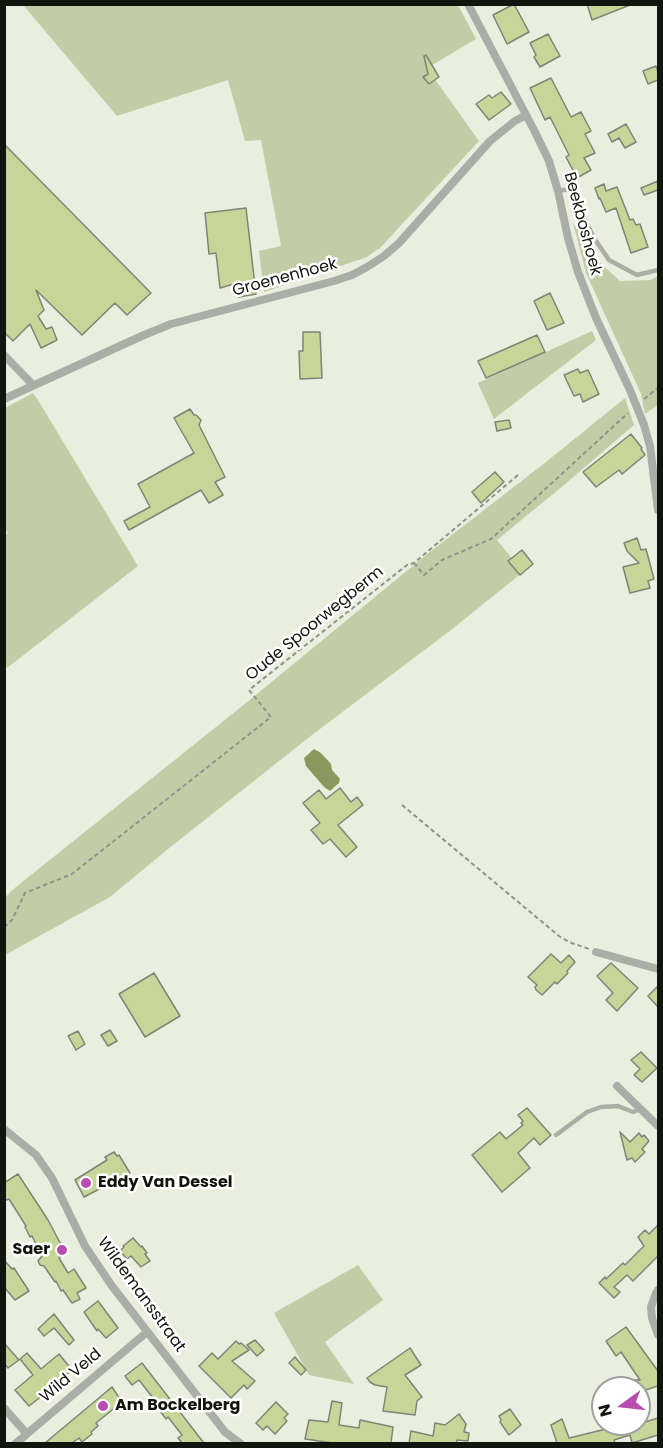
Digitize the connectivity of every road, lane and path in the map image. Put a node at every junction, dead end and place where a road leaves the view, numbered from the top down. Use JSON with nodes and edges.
{"nodes":[{"id":1,"x":468,"y":4,"type":"edge"},
{"id":2,"x":526,"y":115,"type":"junction"},
{"id":3,"x":558,"y":191,"type":"junction"},
{"id":4,"x":658,"y":270,"type":"edge"},
{"id":5,"x":4,"y":355,"type":"edge"},
{"id":6,"x":33,"y":385,"type":"junction"},
{"id":7,"x":658,"y":388,"type":"edge"},
{"id":8,"x":4,"y":399,"type":"edge"},
{"id":9,"x":636,"y":405,"type":"junction"},
{"id":10,"x":655,"y":455,"type":"edge"},
{"id":11,"x":518,"y":475,"type":"dead end"},
{"id":12,"x":658,"y":510,"type":"edge"},
{"id":13,"x":414,"y":563,"type":"junction"},
{"id":14,"x":402,"y":805,"type":"dead end"},
{"id":15,"x":4,"y":927,"type":"edge"},
{"id":16,"x":596,"y":952,"type":"joint"},
{"id":17,"x":658,"y":969,"type":"edge"},
{"id":18,"x":617,"y":1086,"type":"dead end"},
{"id":19,"x":641,"y":1109,"type":"junction"},
{"id":20,"x":658,"y":1126,"type":"edge"},
{"id":21,"x":4,"y":1130,"type":"edge"},
{"id":22,"x":556,"y":1135,"type":"dead end"},
{"id":23,"x":658,"y":1290,"type":"edge"},
{"id":24,"x":147,"y":1332,"type":"junction"},
{"id":25,"x":658,"y":1335,"type":"edge"},
{"id":26,"x":4,"y":1408,"type":"edge"},
{"id":27,"x":27,"y":1434,"type":"junction"},
{"id":28,"x":15,"y":1443,"type":"edge"},
{"id":29,"x":241,"y":1443,"type":"edge"}],
"edges":[{"from":1,"to":2,"type":"street","name":"Beekboshoek"},
{"from":2,"to":3,"type":"street","name":"Beekboshoek"},
{"from":2,"to":6,"type":"street","name":"Groenenhoek"},
{"from":3,"to":4,"type":"lane"},
{"from":3,"to":9,"type":"street","name":"Beekboshoek"},
{"from":5,"to":6,"type":"street"},
{"from":6,"to":8,"type":"street","name":"Groenenhoek"},
{"from":7,"to":9,"type":"path"},
{"from":9,"to":10,"type":"street","name":"Beekboshoek"},
{"from":9,"to":13,"type":"path"},
{"from":10,"to":12,"type":"street","name":"Beekboshoek"},
{"from":11,"to":13,"type":"path"},
{"from":13,"to":15,"type":"path","name":"Oude Spoorwegberm"},
{"from":14,"to":16,"type":"path"},
{"from":16,"to":17,"type":"street"},
{"from":18,"to":19,"type":"street"},
{"from":19,"to":20,"type":"street"},
{"from":19,"to":22,"type":"lane"},
{"from":21,"to":24,"type":"street","name":"Wildemansstraat"},
{"from":23,"to":25,"type":"street"},
{"from":24,"to":27,"type":"street","name":"Wild Veld"},
{"from":24,"to":29,"type":"street","name":"Wildemansstraat"},
{"from":26,"to":27,"type":"street"},
{"from":27,"to":28,"type":"street","name":"Wild Veld"}]}
